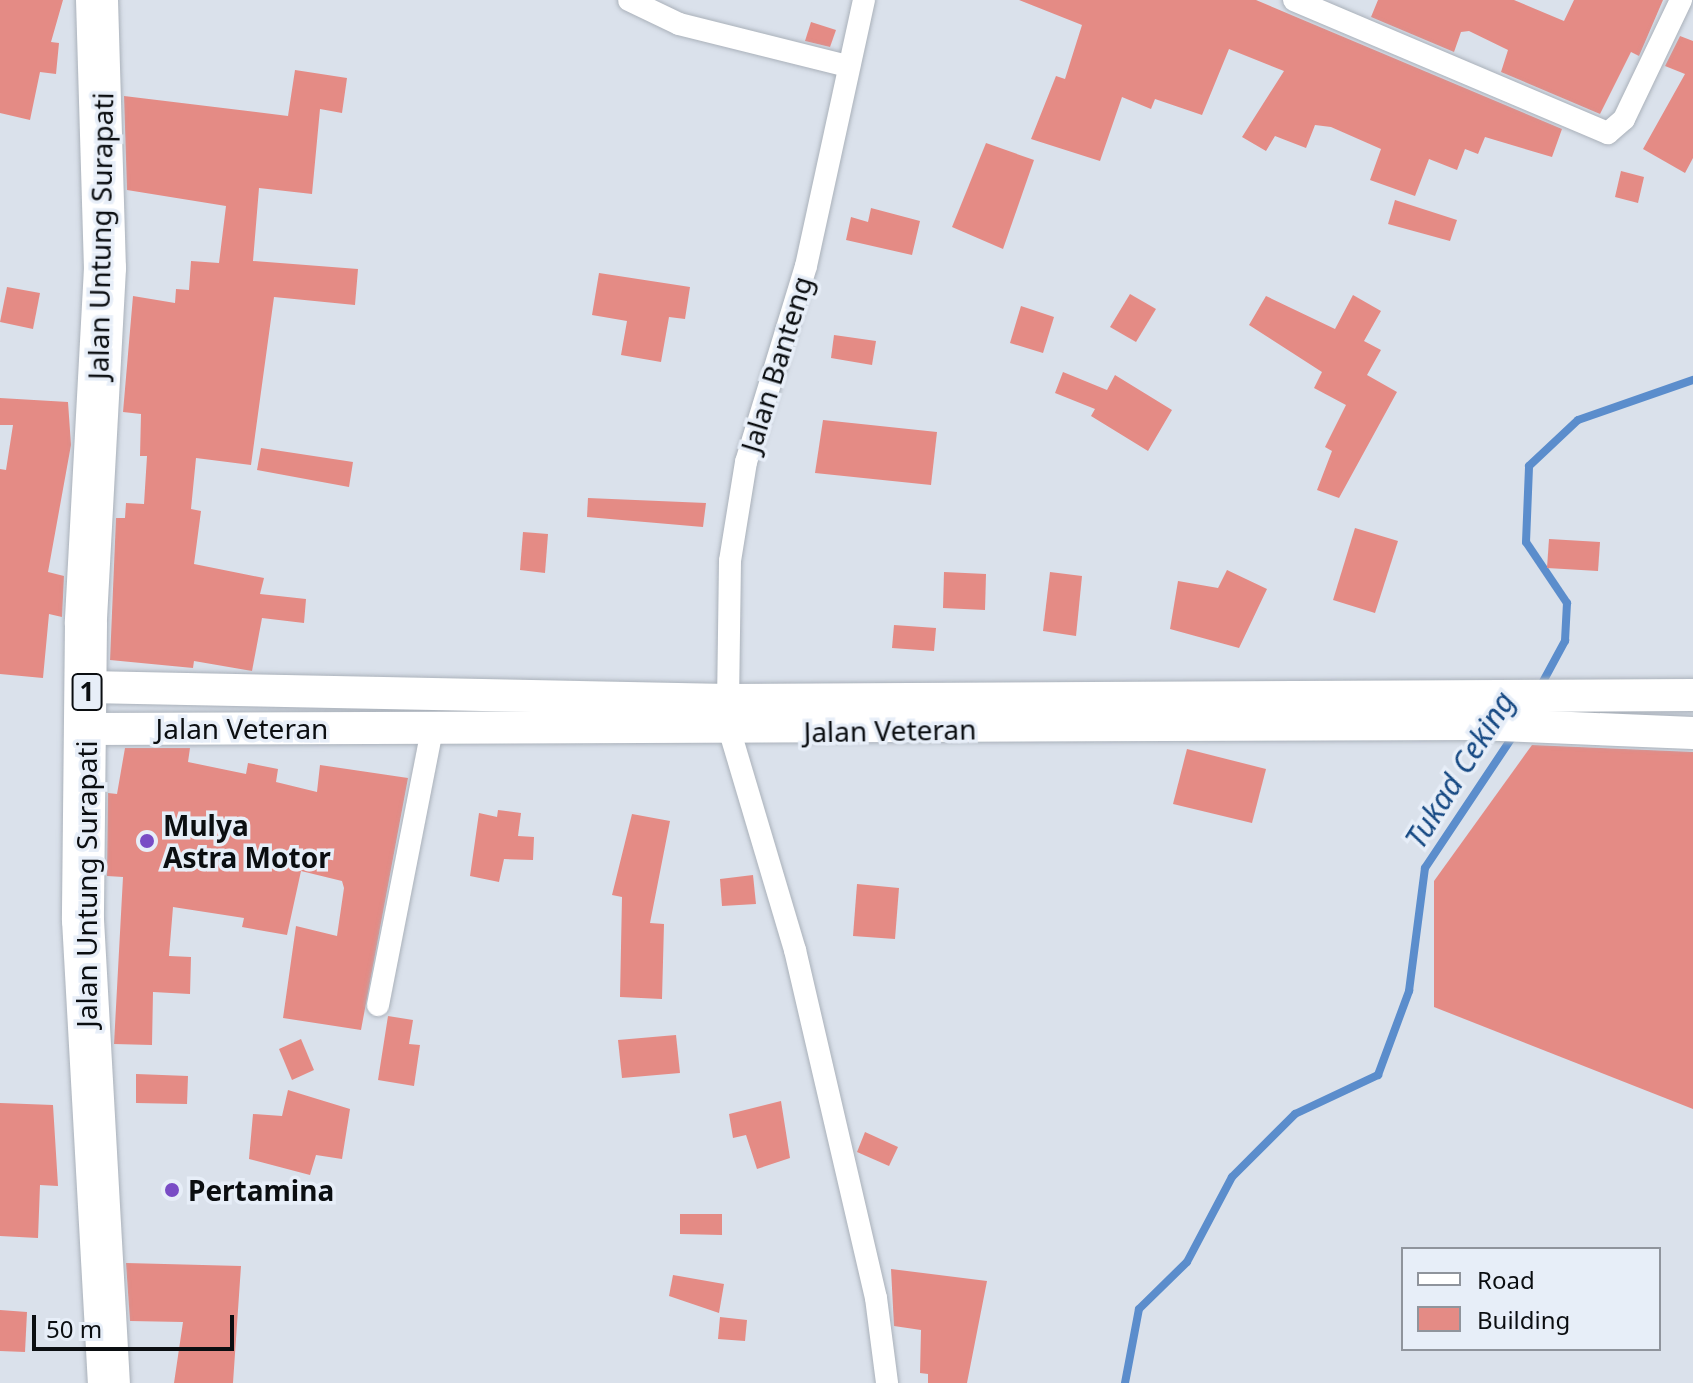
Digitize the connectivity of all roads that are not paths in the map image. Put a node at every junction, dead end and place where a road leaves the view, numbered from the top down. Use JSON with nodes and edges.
{"nodes":[{"id":1,"x":97,"y":0,"type":"edge"},
{"id":2,"x":629,"y":0,"type":"edge"},
{"id":3,"x":864,"y":0,"type":"edge"},
{"id":4,"x":1294,"y":0,"type":"edge"},
{"id":5,"x":1681,"y":0,"type":"edge"},
{"id":6,"x":847,"y":66,"type":"junction"},
{"id":7,"x":88,"y":687,"type":"junction"},
{"id":8,"x":1693,"y":695,"type":"edge"},
{"id":9,"x":728,"y":700,"type":"junction"},
{"id":10,"x":86,"y":729,"type":"junction"},
{"id":11,"x":432,"y":729,"type":"junction"},
{"id":12,"x":730,"y":732,"type":"junction"},
{"id":13,"x":1693,"y":733,"type":"edge"},
{"id":14,"x":378,"y":1005,"type":"dead end"},
{"id":15,"x":109,"y":1383,"type":"edge"},
{"id":16,"x":887,"y":1383,"type":"edge"}],
"edges":[{"from":1,"to":7,"type":"highway","name":"Jalan Untung Surapati","number":"1"},
{"from":2,"to":6,"type":"street"},
{"from":3,"to":6,"type":"street","name":"Jalan Banteng"},
{"from":4,"to":5,"type":"street"},
{"from":6,"to":9,"type":"street","name":"Jalan Banteng"},
{"from":7,"to":9,"type":"main road","name":"Jalan Veteran"},
{"from":7,"to":10,"type":"highway","name":"Jalan Untung Surapati","number":"1"},
{"from":8,"to":9,"type":"main road","name":"Jalan Veteran"},
{"from":9,"to":12,"type":"street","name":"Jalan Banteng"},
{"from":10,"to":11,"type":"main road","name":"Jalan Veteran"},
{"from":10,"to":15,"type":"highway","name":"Jalan Untung Surapati","number":"1"},
{"from":11,"to":12,"type":"main road","name":"Jalan Veteran"},
{"from":11,"to":14,"type":"street"},
{"from":12,"to":13,"type":"main road","name":"Jalan Veteran"},
{"from":12,"to":16,"type":"street","name":"Jalan Banteng"}]}
